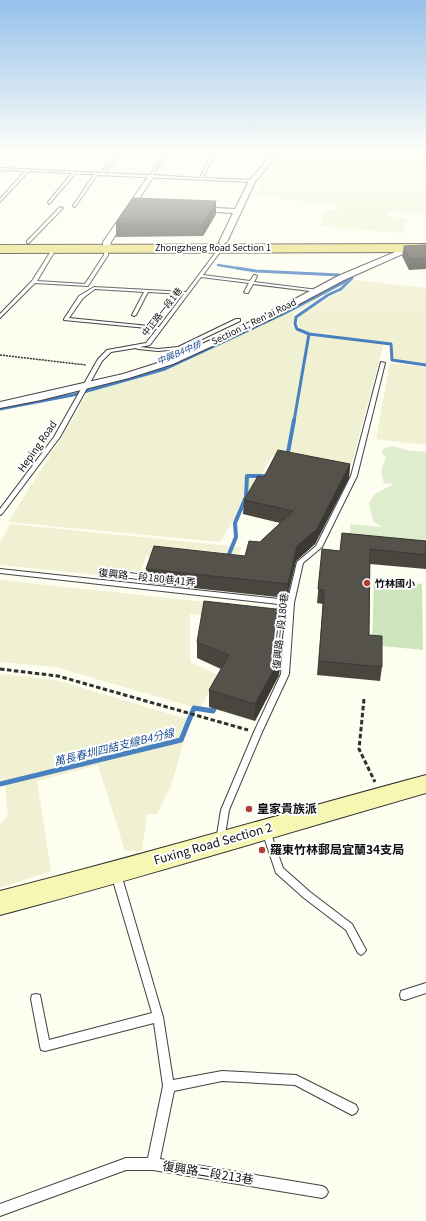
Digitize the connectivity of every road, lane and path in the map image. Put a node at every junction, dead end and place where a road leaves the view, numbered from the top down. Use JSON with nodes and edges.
{"nodes":[{"id":1,"x":59,"y":210,"type":"edge"},
{"id":2,"x":129,"y":210,"type":"edge"},
{"id":3,"x":215,"y":210,"type":"edge"},
{"id":4,"x":238,"y":211,"type":"joint"},
{"id":5,"x":426,"y":241,"type":"edge"},
{"id":6,"x":28,"y":242,"type":"junction"},
{"id":7,"x":0,"y":243,"type":"edge"},
{"id":8,"x":107,"y":245,"type":"junction"},
{"id":9,"x":222,"y":245,"type":"junction"},
{"id":10,"x":54,"y":248,"type":"junction"},
{"id":11,"x":426,"y":248,"type":"edge"},
{"id":12,"x":0,"y":249,"type":"edge"},
{"id":13,"x":410,"y":249,"type":"junction"},
{"id":14,"x":200,"y":276,"type":"junction"},
{"id":15,"x":255,"y":276,"type":"dead end"},
{"id":16,"x":34,"y":282,"type":"junction"},
{"id":17,"x":251,"y":282,"type":"junction"},
{"id":18,"x":318,"y":291,"type":"junction"},
{"id":19,"x":147,"y":292,"type":"junction"},
{"id":20,"x":246,"y":292,"type":"dead end"},
{"id":21,"x":186,"y":294,"type":"junction"},
{"id":22,"x":134,"y":315,"type":"dead end"},
{"id":23,"x":0,"y":317,"type":"edge"},
{"id":24,"x":238,"y":320,"type":"dead end"},
{"id":25,"x":160,"y":328,"type":"junction"},
{"id":26,"x":135,"y":347,"type":"junction"},
{"id":27,"x":0,"y":356,"type":"edge"},
{"id":28,"x":383,"y":363,"type":"dead end"},
{"id":29,"x":97,"y":366,"type":"junction"},
{"id":30,"x":85,"y":386,"type":"junction"},
{"id":31,"x":0,"y":405,"type":"edge"},
{"id":32,"x":0,"y":513,"type":"edge"},
{"id":33,"x":0,"y":571,"type":"edge"},
{"id":34,"x":291,"y":603,"type":"junction"},
{"id":35,"x":0,"y":669,"type":"edge"},
{"id":36,"x":364,"y":699,"type":"dead end"},
{"id":37,"x":258,"y":732,"type":"junction"},
{"id":38,"x":426,"y":784,"type":"edge"},
{"id":39,"x":382,"y":797,"type":"junction"},
{"id":40,"x":265,"y":828,"type":"junction"},
{"id":41,"x":220,"y":841,"type":"junction"},
{"id":42,"x":115,"y":873,"type":"junction"},
{"id":43,"x":0,"y":903,"type":"edge"},
{"id":44,"x":361,"y":950,"type":"dead end"},
{"id":45,"x":426,"y":988,"type":"edge"},
{"id":46,"x":406,"y":995,"type":"dead end"},
{"id":47,"x":36,"y":999,"type":"dead end"},
{"id":48,"x":158,"y":1017,"type":"junction"},
{"id":49,"x":169,"y":1086,"type":"junction"},
{"id":50,"x":352,"y":1109,"type":"dead end"},
{"id":51,"x":153,"y":1164,"type":"junction"},
{"id":52,"x":322,"y":1192,"type":"dead end"},
{"id":53,"x":0,"y":1210,"type":"edge"}],
"edges":[{"from":1,"to":6,"type":"lane"},
{"from":2,"to":8,"type":"street"},
{"from":3,"to":4,"type":"street"},
{"from":4,"to":9,"type":"street"},
{"from":5,"to":9,"type":"main road","name":"Zhongzheng Road Section 1"},
{"from":6,"to":7,"type":"main road","name":"Zhongzheng Road Section 1"},
{"from":6,"to":8,"type":"main road","name":"Zhongzheng Road Section 1"},
{"from":8,"to":9,"type":"main road","name":"Zhongzheng Road Section 1"},
{"from":8,"to":10,"type":"main road","name":"Zhongzheng Road Section 1"},
{"from":8,"to":16,"type":"lane"},
{"from":9,"to":13,"type":"main road","name":"Zhongzheng Road Section 1"},
{"from":9,"to":14,"type":"lane","name":"中正路一段1巷"},
{"from":10,"to":12,"type":"main road","name":"Zhongzheng Road Section 1"},
{"from":10,"to":16,"type":"lane"},
{"from":11,"to":13,"type":"main road","name":"Zhongzheng Road Section 1"},
{"from":13,"to":18,"type":"street","name":"Section 1, Ren'ai Road"},
{"from":14,"to":17,"type":"lane"},
{"from":14,"to":21,"type":"lane","name":"中正路一段1巷"},
{"from":15,"to":17,"type":"lane"},
{"from":16,"to":23,"type":"lane"},
{"from":17,"to":18,"type":"lane"},
{"from":17,"to":20,"type":"lane"},
{"from":18,"to":30,"type":"street","name":"Section 1, Ren'ai Road"},
{"from":19,"to":21,"type":"lane"},
{"from":19,"to":22,"type":"lane"},
{"from":19,"to":25,"type":"lane"},
{"from":21,"to":25,"type":"lane","name":"中正路一段1巷"},
{"from":24,"to":26,"type":"lane"},
{"from":25,"to":26,"type":"lane","name":"中正路一段1巷"},
{"from":26,"to":29,"type":"lane","name":"中正路一段1巷"},
{"from":27,"to":29,"type":"path"},
{"from":28,"to":34,"type":"lane","name":"復興路二段180巷"},
{"from":29,"to":30,"type":"lane","name":"中正路一段1巷"},
{"from":30,"to":31,"type":"street","name":"Section 1, Ren'ai Road"},
{"from":30,"to":32,"type":"lane","name":"Heping Road"},
{"from":33,"to":34,"type":"lane","name":"復興路二段180巷41弄"},
{"from":34,"to":37,"type":"lane","name":"復興路二段180巷"},
{"from":35,"to":37,"type":"path"},
{"from":36,"to":39,"type":"path"},
{"from":37,"to":41,"type":"lane","name":"復興路二段180巷"},
{"from":38,"to":39,"type":"main road","name":"Fuxing Road Section 2"},
{"from":39,"to":40,"type":"main road","name":"Fuxing Road Section 2"},
{"from":40,"to":41,"type":"main road","name":"Fuxing Road Section 2"},
{"from":40,"to":44,"type":"lane"},
{"from":41,"to":42,"type":"main road","name":"Fuxing Road Section 2"},
{"from":42,"to":43,"type":"main road","name":"Fuxing Road Section 2"},
{"from":42,"to":48,"type":"lane","name":"復興路二段213巷"},
{"from":45,"to":46,"type":"lane"},
{"from":47,"to":48,"type":"lane"},
{"from":48,"to":49,"type":"lane","name":"復興路二段213巷"},
{"from":49,"to":50,"type":"lane"},
{"from":49,"to":51,"type":"lane","name":"復興路二段213巷"},
{"from":51,"to":52,"type":"lane","name":"復興路二段213巷"},
{"from":51,"to":53,"type":"lane"}]}
